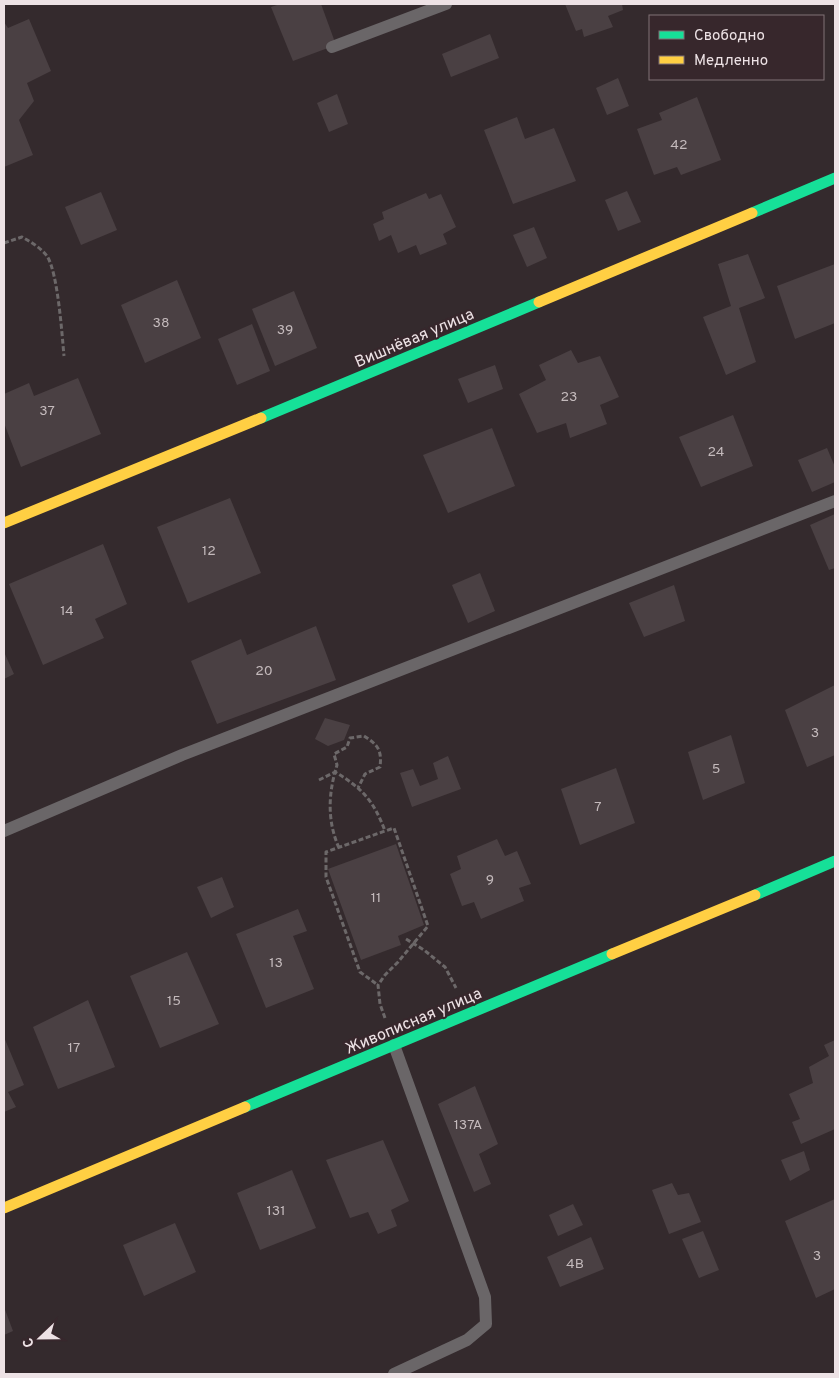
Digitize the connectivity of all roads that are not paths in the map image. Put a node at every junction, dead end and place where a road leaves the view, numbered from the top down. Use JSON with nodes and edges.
{"nodes":[{"id":1,"x":446,"y":4,"type":"edge"},
{"id":2,"x":332,"y":47,"type":"dead end"},
{"id":3,"x":835,"y":178,"type":"edge"},
{"id":4,"x":835,"y":501,"type":"edge"},
{"id":5,"x":4,"y":523,"type":"edge"},
{"id":6,"x":4,"y":830,"type":"edge"},
{"id":7,"x":835,"y":861,"type":"edge"},
{"id":8,"x":394,"y":1045,"type":"junction"},
{"id":9,"x":4,"y":1208,"type":"edge"},
{"id":10,"x":394,"y":1374,"type":"edge"}],
"edges":[{"from":1,"to":2,"type":"lane"},
{"from":3,"to":5,"type":"street","name":"Вишнёвая улица"},
{"from":4,"to":6,"type":"lane"},
{"from":7,"to":8,"type":"street","name":"Живописная улица"},
{"from":8,"to":9,"type":"street","name":"Живописная улица"},
{"from":8,"to":10,"type":"lane"}]}
